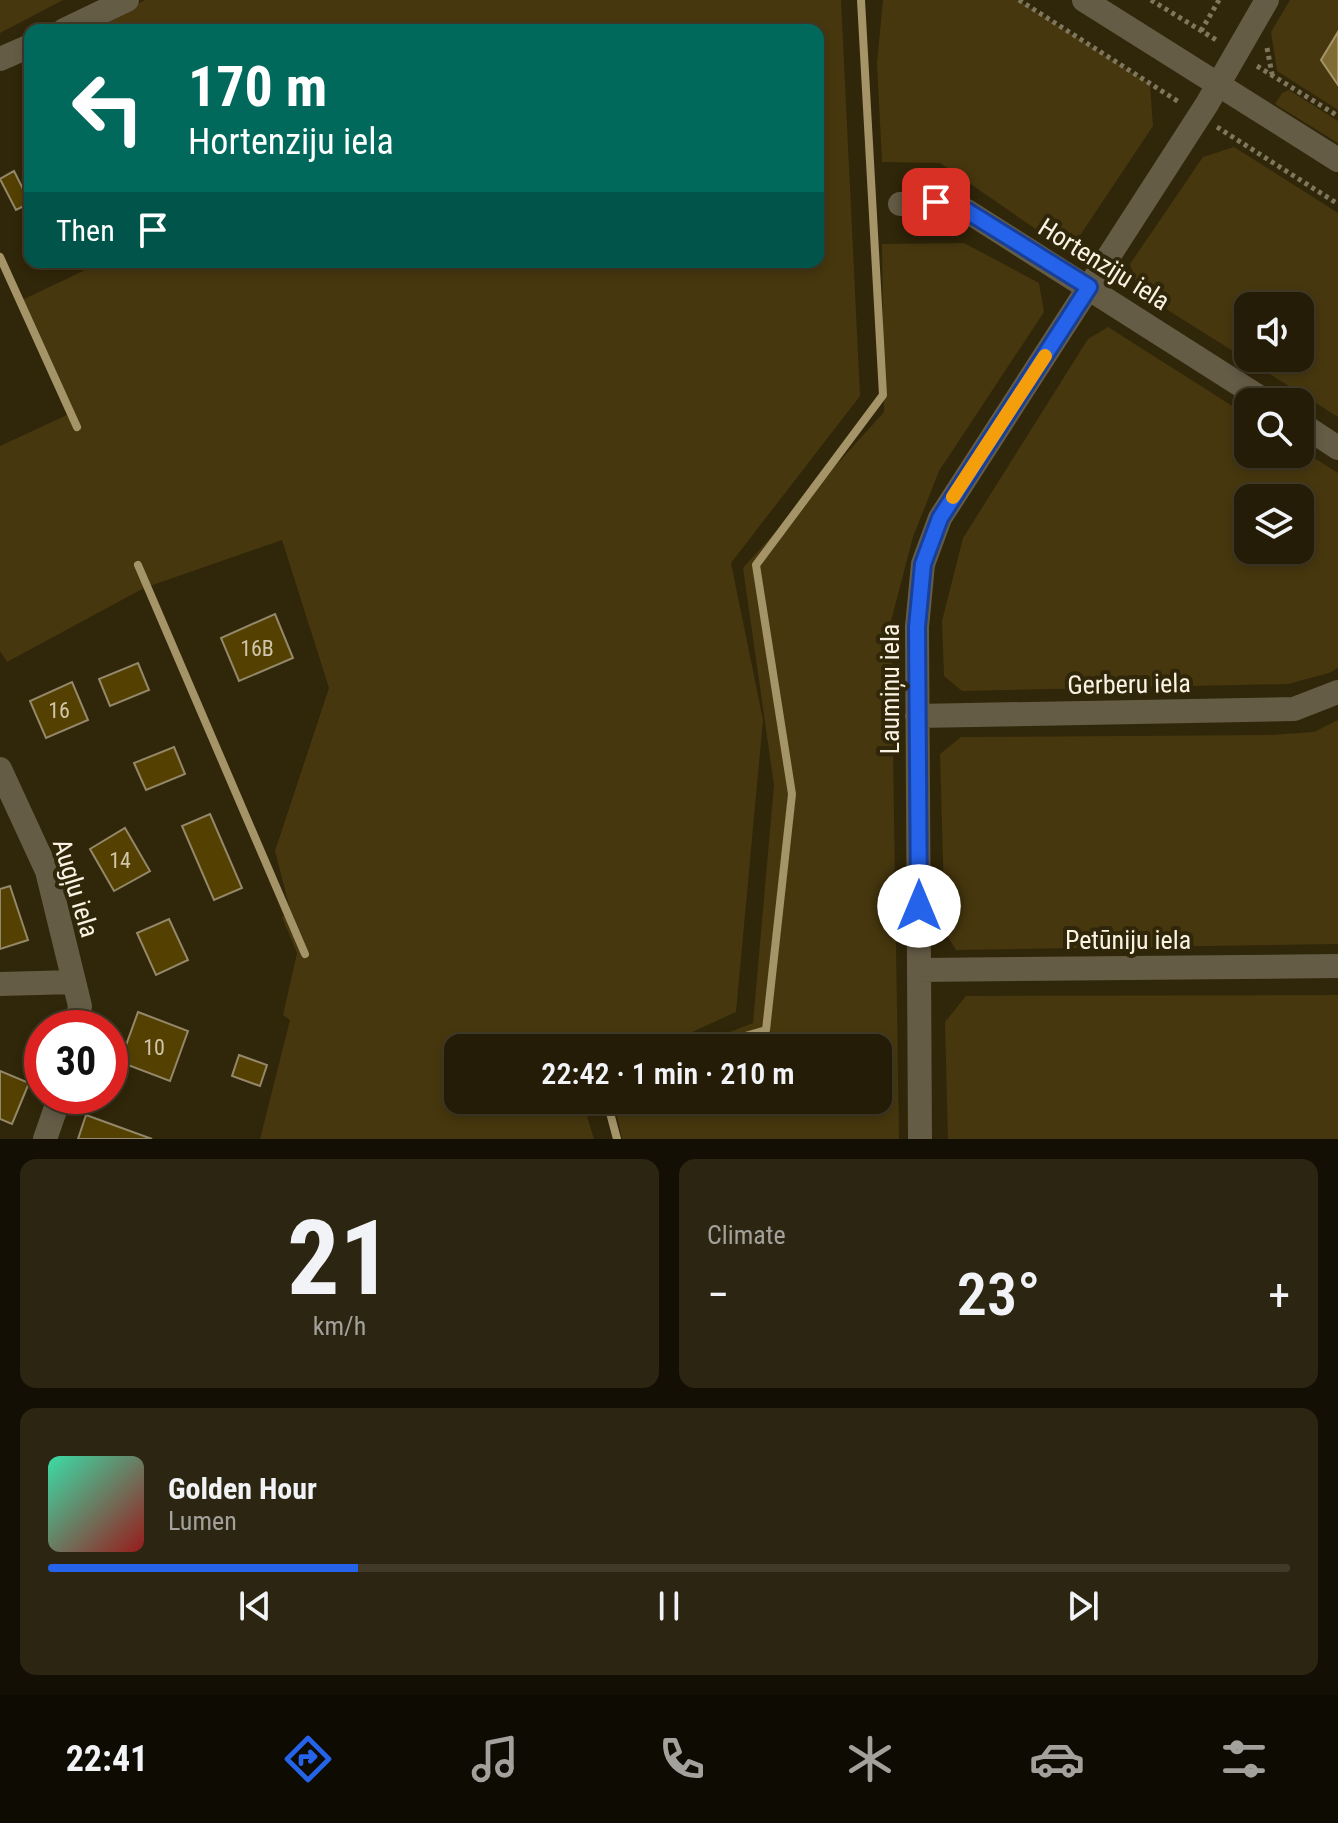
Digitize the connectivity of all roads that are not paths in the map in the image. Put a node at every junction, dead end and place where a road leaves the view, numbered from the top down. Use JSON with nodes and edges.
{"nodes":[{"id":1,"x":127,"y":0,"type":"edge"},
{"id":2,"x":1084,"y":0,"type":"edge"},
{"id":3,"x":1267,"y":0,"type":"edge"},
{"id":4,"x":77,"y":24,"type":"edge"},
{"id":5,"x":24,"y":49,"type":"edge"},
{"id":6,"x":0,"y":59,"type":"edge"},
{"id":7,"x":1219,"y":85,"type":"junction"},
{"id":8,"x":1338,"y":160,"type":"edge"},
{"id":9,"x":900,"y":204,"type":"dead end"},
{"id":10,"x":1089,"y":287,"type":"junction"},
{"id":11,"x":1245,"y":388,"type":"edge"},
{"id":12,"x":1314,"y":432,"type":"edge"},
{"id":13,"x":1338,"y":448,"type":"edge"},
{"id":14,"x":1338,"y":692,"type":"edge"},
{"id":15,"x":917,"y":716,"type":"junction"},
{"id":16,"x":0,"y":769,"type":"edge"},
{"id":17,"x":1338,"y":966,"type":"edge"},
{"id":18,"x":919,"y":970,"type":"junction"},
{"id":19,"x":74,"y":982,"type":"junction"},
{"id":20,"x":0,"y":984,"type":"edge"},
{"id":21,"x":79,"y":1010,"type":"edge"},
{"id":22,"x":54,"y":1114,"type":"edge"},
{"id":23,"x":45,"y":1139,"type":"edge"},
{"id":24,"x":920,"y":1139,"type":"edge"}],
"edges":[{"from":1,"to":4,"type":"street"},
{"from":2,"to":7,"type":"street"},
{"from":3,"to":7,"type":"street","name":"Laumiņu iela"},
{"from":5,"to":6,"type":"street"},
{"from":7,"to":8,"type":"street"},
{"from":7,"to":10,"type":"street","name":"Laumiņu iela"},
{"from":9,"to":10,"type":"street","name":"Hortenziju iela"},
{"from":10,"to":11,"type":"street","name":"Hortenziju iela"},
{"from":10,"to":15,"type":"street","name":"Laumiņu iela"},
{"from":12,"to":13,"type":"street"},
{"from":14,"to":15,"type":"street","name":"Gerberu iela"},
{"from":15,"to":18,"type":"street","name":"Laumiņu iela"},
{"from":16,"to":19,"type":"street","name":"Augļu iela"},
{"from":17,"to":18,"type":"street","name":"Petūniju iela"},
{"from":18,"to":24,"type":"street","name":"Laumiņu iela"},
{"from":19,"to":20,"type":"street"},
{"from":19,"to":21,"type":"street","name":"Augļu iela"},
{"from":22,"to":23,"type":"street"}]}
